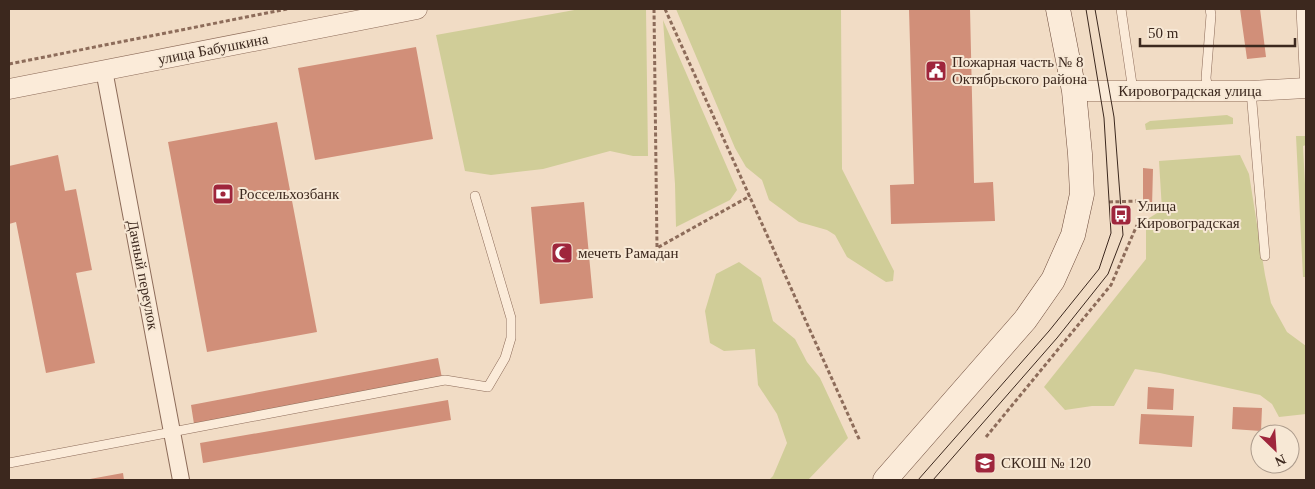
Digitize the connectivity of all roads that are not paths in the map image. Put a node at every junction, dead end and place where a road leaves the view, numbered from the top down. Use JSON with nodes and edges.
{"nodes":[{"id":1,"x":417,"y":9,"type":"edge"},
{"id":2,"x":1058,"y":9,"type":"edge"},
{"id":3,"x":1121,"y":9,"type":"edge"},
{"id":4,"x":1210,"y":9,"type":"edge"},
{"id":5,"x":1301,"y":9,"type":"edge"},
{"id":6,"x":104,"y":70,"type":"junction"},
{"id":7,"x":1306,"y":88,"type":"edge"},
{"id":8,"x":9,"y":89,"type":"edge"},
{"id":9,"x":1074,"y":91,"type":"junction"},
{"id":10,"x":1133,"y":91,"type":"junction"},
{"id":11,"x":1208,"y":91,"type":"junction"},
{"id":12,"x":1251,"y":91,"type":"junction"},
{"id":13,"x":475,"y":196,"type":"dead end"},
{"id":14,"x":1265,"y":256,"type":"dead end"},
{"id":15,"x":172,"y":432,"type":"junction"},
{"id":16,"x":9,"y":462,"type":"edge"},
{"id":17,"x":181,"y":480,"type":"edge"},
{"id":18,"x":885,"y":480,"type":"edge"}],
"edges":[{"from":1,"to":6,"type":"street","name":"улица Бабушкина"},
{"from":2,"to":9,"type":"main road"},
{"from":3,"to":10,"type":"lane"},
{"from":4,"to":11,"type":"lane"},
{"from":5,"to":7,"type":"lane"},
{"from":6,"to":8,"type":"street","name":"улица Бабушкина"},
{"from":6,"to":15,"type":"street","name":"Дачный переулок"},
{"from":7,"to":12,"type":"street","name":"Кировоградская улица"},
{"from":9,"to":10,"type":"street","name":"Кировоградская улица"},
{"from":9,"to":18,"type":"main road"},
{"from":10,"to":11,"type":"street","name":"Кировоградская улица"},
{"from":11,"to":12,"type":"street","name":"Кировоградская улица"},
{"from":12,"to":14,"type":"lane"},
{"from":13,"to":15,"type":"lane"},
{"from":15,"to":16,"type":"lane"},
{"from":15,"to":17,"type":"street","name":"Дачный переулок"}]}
